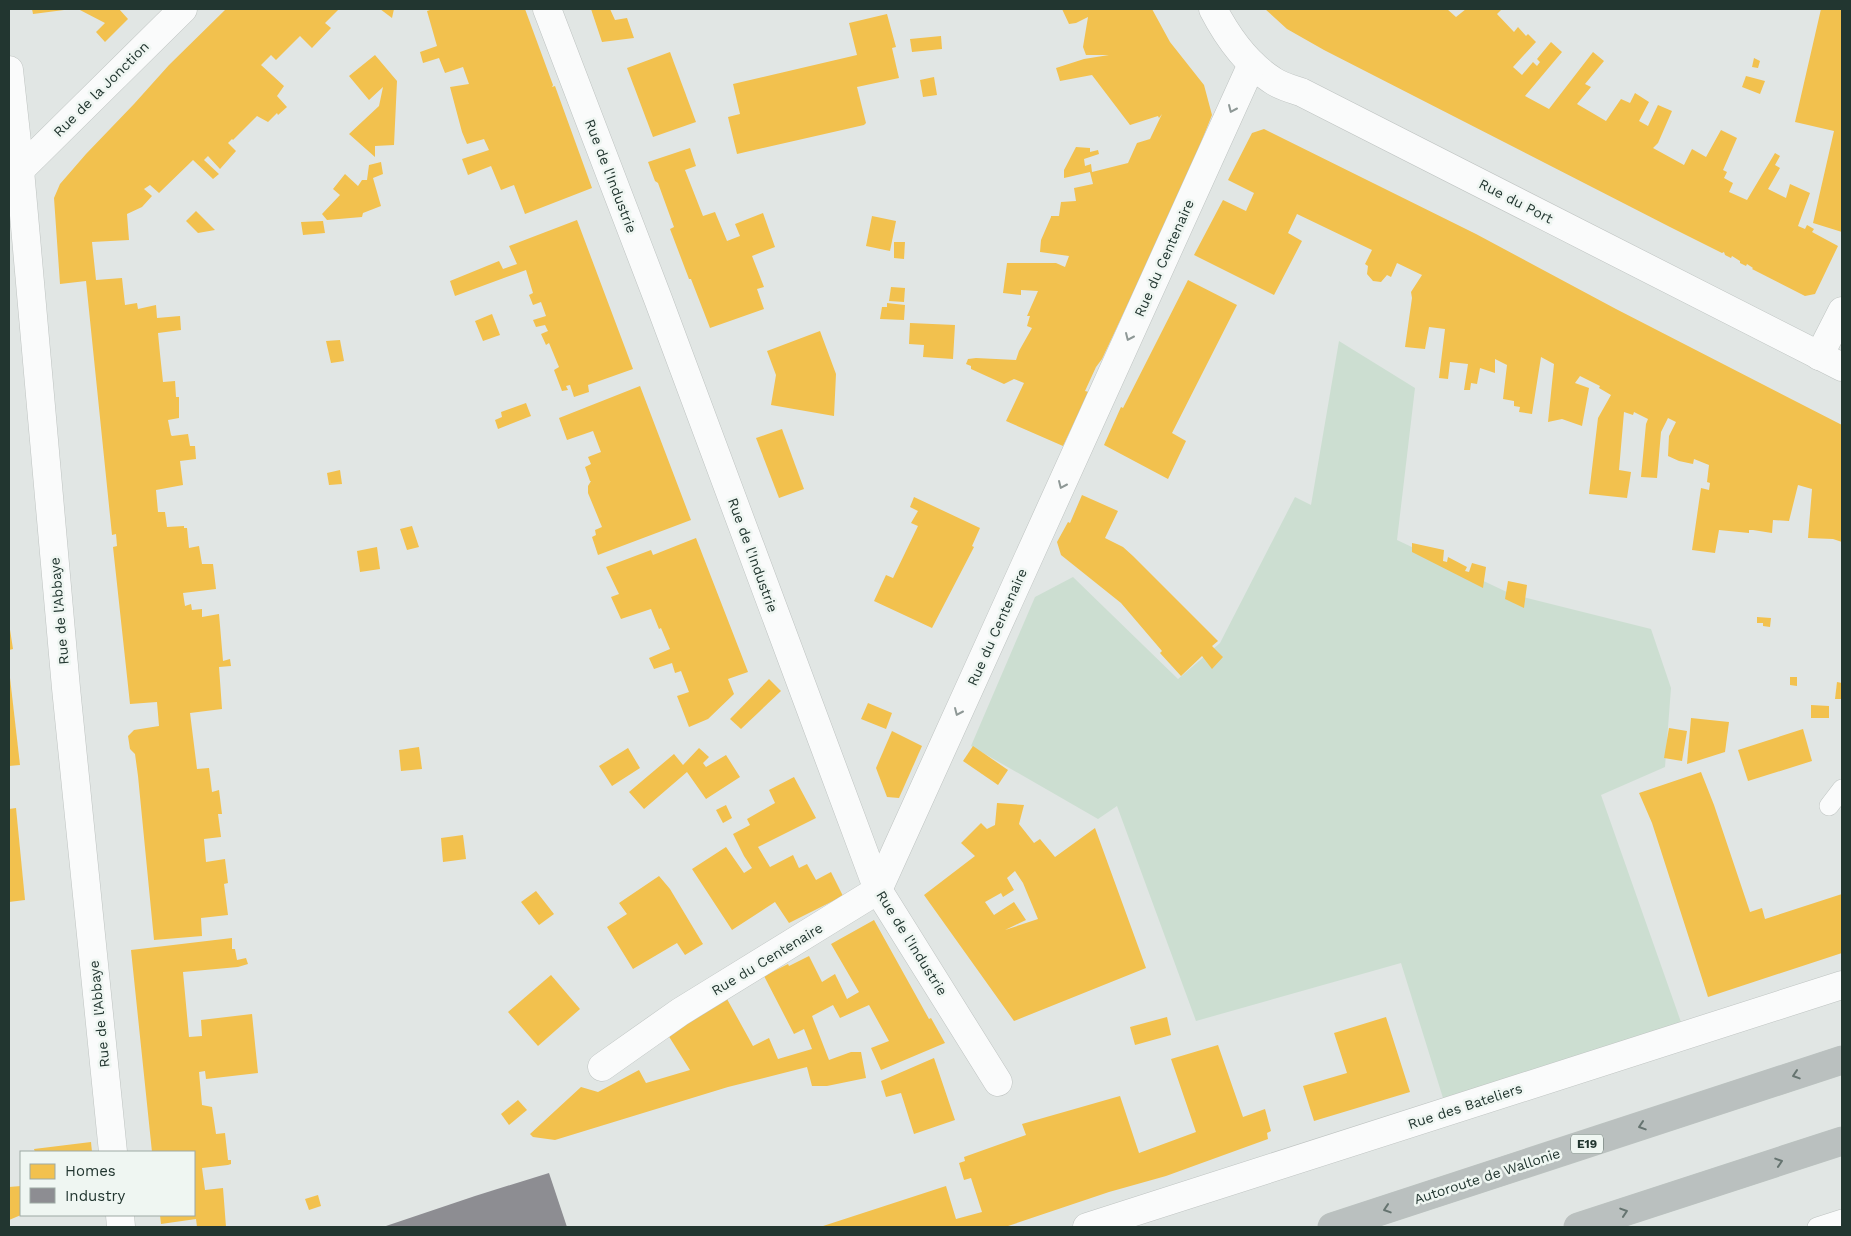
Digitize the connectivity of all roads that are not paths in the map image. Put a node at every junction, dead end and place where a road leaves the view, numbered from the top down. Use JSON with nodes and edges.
{"nodes":[{"id":1,"x":183,"y":9,"type":"edge"},
{"id":2,"x":547,"y":9,"type":"edge"},
{"id":3,"x":1213,"y":9,"type":"edge"},
{"id":4,"x":1252,"y":64,"type":"junction"},
{"id":5,"x":9,"y":70,"type":"edge"},
{"id":6,"x":20,"y":170,"type":"junction"},
{"id":7,"x":1842,"y":311,"type":"edge"},
{"id":8,"x":1831,"y":361,"type":"edge"},
{"id":9,"x":1842,"y":789,"type":"edge"},
{"id":10,"x":1830,"y":806,"type":"dead end"},
{"id":11,"x":878,"y":890,"type":"junction"},
{"id":12,"x":1842,"y":985,"type":"edge"},
{"id":13,"x":1842,"y":1060,"type":"edge"},
{"id":14,"x":602,"y":1067,"type":"dead end"},
{"id":15,"x":998,"y":1082,"type":"dead end"},
{"id":16,"x":1842,"y":1141,"type":"edge"},
{"id":17,"x":113,"y":1151,"type":"edge"},
{"id":18,"x":1842,"y":1219,"type":"edge"},
{"id":19,"x":1087,"y":1227,"type":"edge"},
{"id":20,"x":1332,"y":1227,"type":"edge"},
{"id":21,"x":1578,"y":1227,"type":"edge"},
{"id":22,"x":1816,"y":1227,"type":"edge"}],
"edges":[{"from":1,"to":6,"type":"street","name":"Rue de la Jonction"},
{"from":2,"to":11,"type":"street","name":"Rue de l'Industrie"},
{"from":3,"to":4,"type":"street","name":"Rue du Port"},
{"from":4,"to":8,"type":"street","name":"Rue du Port"},
{"from":4,"to":11,"type":"street","name":"Rue du Centenaire","one_way":true},
{"from":5,"to":6,"type":"street","name":"Rue de l'Abbaye"},
{"from":6,"to":17,"type":"street","name":"Rue de l'Abbaye"},
{"from":7,"to":8,"type":"street"},
{"from":9,"to":10,"type":"lane"},
{"from":11,"to":14,"type":"street","name":"Rue du Centenaire"},
{"from":11,"to":15,"type":"street","name":"Rue de l'Industrie"},
{"from":12,"to":19,"type":"street","name":"Rue des Bateliers"},
{"from":13,"to":20,"type":"highway","name":"Autoroute de Wallonie","number":"E19","one_way":true},
{"from":21,"to":16,"type":"highway","one_way":true},
{"from":18,"to":22,"type":"lane"}]}
